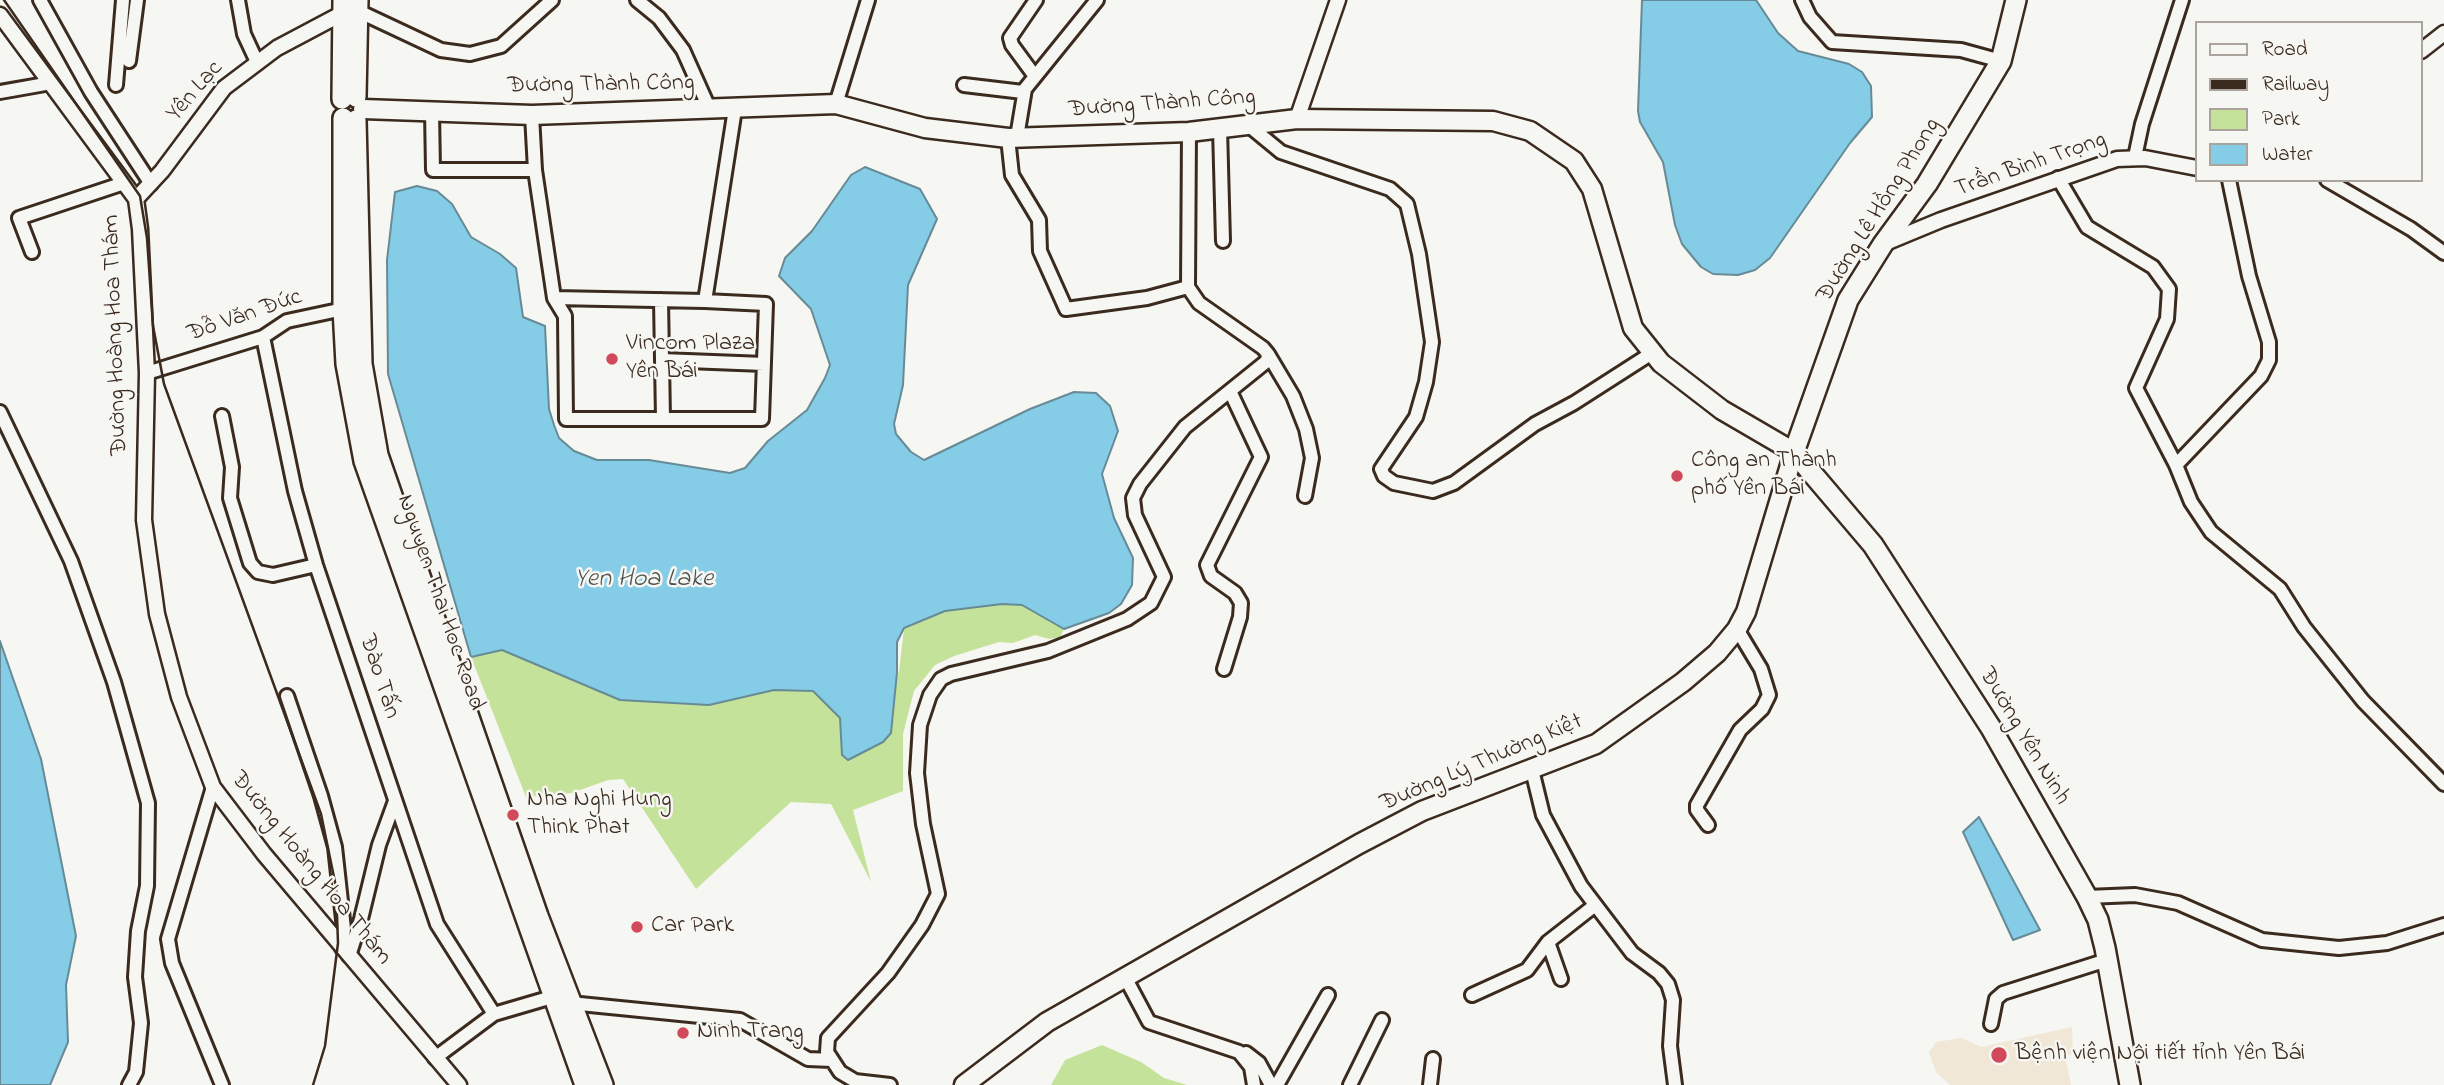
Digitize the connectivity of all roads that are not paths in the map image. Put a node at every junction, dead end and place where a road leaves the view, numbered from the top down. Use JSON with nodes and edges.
{"nodes":[{"id":1,"x":40,"y":0,"type":"edge"},
{"id":2,"x":123,"y":0,"type":"edge"},
{"id":3,"x":137,"y":0,"type":"edge"},
{"id":4,"x":238,"y":0,"type":"edge"},
{"id":5,"x":552,"y":0,"type":"edge"},
{"id":6,"x":637,"y":0,"type":"edge"},
{"id":7,"x":868,"y":0,"type":"edge"},
{"id":8,"x":1036,"y":0,"type":"edge"},
{"id":9,"x":1097,"y":0,"type":"edge"},
{"id":10,"x":1338,"y":0,"type":"edge"},
{"id":11,"x":1802,"y":0,"type":"edge"},
{"id":12,"x":2015,"y":0,"type":"edge"},
{"id":13,"x":2182,"y":0,"type":"edge"},
{"id":14,"x":350,"y":6,"type":"edge"},
{"id":15,"x":0,"y":15,"type":"edge"},
{"id":16,"x":2444,"y":33,"type":"edge"},
{"id":17,"x":2423,"y":49,"type":"edge"},
{"id":18,"x":129,"y":61,"type":"dead end"},
{"id":19,"x":2001,"y":61,"type":"junction"},
{"id":20,"x":257,"y":62,"type":"junction"},
{"id":21,"x":1034,"y":75,"type":"junction"},
{"id":22,"x":51,"y":83,"type":"junction"},
{"id":23,"x":116,"y":85,"type":"dead end"},
{"id":24,"x":964,"y":85,"type":"dead end"},
{"id":25,"x":0,"y":92,"type":"edge"},
{"id":26,"x":1023,"y":92,"type":"junction"},
{"id":27,"x":836,"y":104,"type":"junction"},
{"id":28,"x":709,"y":108,"type":"junction"},
{"id":29,"x":352,"y":109,"type":"junction"},
{"id":30,"x":735,"y":109,"type":"junction"},
{"id":31,"x":432,"y":111,"type":"junction"},
{"id":32,"x":532,"y":115,"type":"junction"},
{"id":33,"x":1297,"y":119,"type":"junction"},
{"id":34,"x":1247,"y":124,"type":"junction"},
{"id":35,"x":1220,"y":128,"type":"junction"},
{"id":36,"x":1189,"y":132,"type":"junction"},
{"id":37,"x":1013,"y":138,"type":"junction"},
{"id":38,"x":2135,"y":157,"type":"junction"},
{"id":39,"x":2196,"y":168,"type":"edge"},
{"id":40,"x":536,"y":170,"type":"junction"},
{"id":41,"x":2058,"y":178,"type":"junction"},
{"id":42,"x":2229,"y":182,"type":"edge"},
{"id":43,"x":2330,"y":182,"type":"edge"},
{"id":44,"x":124,"y":183,"type":"junction"},
{"id":45,"x":151,"y":184,"type":"junction"},
{"id":46,"x":136,"y":199,"type":"junction"},
{"id":47,"x":1223,"y":241,"type":"dead end"},
{"id":48,"x":1883,"y":244,"type":"junction"},
{"id":49,"x":32,"y":252,"type":"dead end"},
{"id":50,"x":2444,"y":253,"type":"edge"},
{"id":51,"x":1188,"y":287,"type":"junction"},
{"id":52,"x":554,"y":298,"type":"junction"},
{"id":53,"x":661,"y":300,"type":"junction"},
{"id":54,"x":705,"y":301,"type":"junction"},
{"id":55,"x":350,"y":308,"type":"junction"},
{"id":56,"x":263,"y":337,"type":"junction"},
{"id":57,"x":1652,"y":353,"type":"junction"},
{"id":58,"x":1268,"y":354,"type":"junction"},
{"id":59,"x":662,"y":360,"type":"junction"},
{"id":60,"x":764,"y":364,"type":"junction"},
{"id":61,"x":146,"y":373,"type":"junction"},
{"id":62,"x":1230,"y":391,"type":"junction"},
{"id":63,"x":0,"y":412,"type":"edge"},
{"id":64,"x":222,"y":416,"type":"dead end"},
{"id":65,"x":663,"y":419,"type":"junction"},
{"id":66,"x":1794,"y":452,"type":"junction"},
{"id":67,"x":2176,"y":465,"type":"junction"},
{"id":68,"x":1306,"y":496,"type":"dead end"},
{"id":69,"x":316,"y":565,"type":"junction"},
{"id":70,"x":1737,"y":629,"type":"junction"},
{"id":71,"x":1224,"y":669,"type":"dead end"},
{"id":72,"x":287,"y":696,"type":"dead end"},
{"id":73,"x":1532,"y":770,"type":"junction"},
{"id":74,"x":2444,"y":784,"type":"edge"},
{"id":75,"x":213,"y":787,"type":"junction"},
{"id":76,"x":395,"y":802,"type":"junction"},
{"id":77,"x":1708,"y":825,"type":"dead end"},
{"id":78,"x":2087,"y":897,"type":"junction"},
{"id":79,"x":1594,"y":906,"type":"junction"},
{"id":80,"x":2444,"y":925,"type":"edge"},
{"id":81,"x":1548,"y":942,"type":"junction"},
{"id":82,"x":345,"y":952,"type":"junction"},
{"id":83,"x":2107,"y":960,"type":"junction"},
{"id":84,"x":1125,"y":977,"type":"junction"},
{"id":85,"x":1561,"y":979,"type":"dead end"},
{"id":86,"x":1328,"y":995,"type":"dead end"},
{"id":87,"x":1472,"y":995,"type":"dead end"},
{"id":88,"x":561,"y":1000,"type":"junction"},
{"id":89,"x":494,"y":1014,"type":"junction"},
{"id":90,"x":1382,"y":1020,"type":"dead end"},
{"id":91,"x":1991,"y":1024,"type":"dead end"},
{"id":92,"x":1239,"y":1052,"type":"junction"},
{"id":93,"x":435,"y":1058,"type":"junction"},
{"id":94,"x":1433,"y":1059,"type":"dead end"},
{"id":95,"x":832,"y":1060,"type":"junction"},
{"id":96,"x":129,"y":1085,"type":"edge"},
{"id":97,"x":222,"y":1085,"type":"edge"},
{"id":98,"x":459,"y":1085,"type":"edge"},
{"id":99,"x":584,"y":1085,"type":"edge"},
{"id":100,"x":603,"y":1085,"type":"edge"},
{"id":101,"x":890,"y":1085,"type":"edge"},
{"id":102,"x":964,"y":1085,"type":"edge"},
{"id":103,"x":1254,"y":1085,"type":"edge"},
{"id":104,"x":1271,"y":1085,"type":"edge"},
{"id":105,"x":1277,"y":1085,"type":"edge"},
{"id":106,"x":1350,"y":1085,"type":"edge"},
{"id":107,"x":1430,"y":1085,"type":"edge"},
{"id":108,"x":1675,"y":1085,"type":"edge"},
{"id":109,"x":2130,"y":1085,"type":"edge"}],
"edges":[{"from":1,"to":45,"type":"street"},
{"from":2,"to":23,"type":"street"},
{"from":3,"to":18,"type":"street"},
{"from":4,"to":20,"type":"street"},
{"from":5,"to":14,"type":"street"},
{"from":6,"to":28,"type":"street"},
{"from":7,"to":27,"type":"street"},
{"from":8,"to":21,"type":"street"},
{"from":9,"to":21,"type":"street"},
{"from":10,"to":33,"type":"street"},
{"from":11,"to":19,"type":"street"},
{"from":12,"to":19,"type":"main road","name":"Đường Lê Hồng Phong"},
{"from":13,"to":38,"type":"street"},
{"from":14,"to":20,"type":"street","name":"Yên Lạc"},
{"from":14,"to":29,"type":"main road","name":"Nguyen Thai Hoc Road"},
{"from":15,"to":22,"type":"street"},
{"from":16,"to":17,"type":"street"},
{"from":19,"to":48,"type":"main road","name":"Đường Lê Hồng Phong"},
{"from":20,"to":45,"type":"street","name":"Yên Lạc"},
{"from":21,"to":26,"type":"street"},
{"from":22,"to":25,"type":"street"},
{"from":22,"to":44,"type":"street"},
{"from":24,"to":26,"type":"street"},
{"from":26,"to":37,"type":"street"},
{"from":27,"to":30,"type":"main road","name":"Đường Thành Công"},
{"from":27,"to":37,"type":"main road","name":"Đường Thành Công"},
{"from":28,"to":30,"type":"main road","name":"Đường Thành Công"},
{"from":28,"to":32,"type":"main road","name":"Đường Thành Công"},
{"from":29,"to":31,"type":"main road","name":"Đường Thành Công"},
{"from":29,"to":55,"type":"main road","name":"Nguyen Thai Hoc Road"},
{"from":30,"to":54,"type":"street"},
{"from":31,"to":32,"type":"main road","name":"Đường Thành Công"},
{"from":31,"to":40,"type":"street"},
{"from":32,"to":40,"type":"street"},
{"from":33,"to":34,"type":"main road","name":"Đường Thành Công"},
{"from":33,"to":57,"type":"main road","name":"Đường Thành Công"},
{"from":34,"to":35,"type":"main road","name":"Đường Thành Công"},
{"from":34,"to":57,"type":"street"},
{"from":35,"to":36,"type":"main road","name":"Đường Thành Công"},
{"from":35,"to":47,"type":"street"},
{"from":36,"to":37,"type":"main road","name":"Đường Thành Công"},
{"from":36,"to":51,"type":"street"},
{"from":37,"to":51,"type":"street"},
{"from":38,"to":39,"type":"street","name":"Trần Bình Trọng"},
{"from":38,"to":41,"type":"street","name":"Trần Bình Trọng"},
{"from":40,"to":52,"type":"street"},
{"from":41,"to":48,"type":"street","name":"Trần Bình Trọng"},
{"from":41,"to":67,"type":"street"},
{"from":42,"to":67,"type":"street"},
{"from":43,"to":50,"type":"street"},
{"from":44,"to":46,"type":"street"},
{"from":44,"to":49,"type":"street"},
{"from":45,"to":46,"type":"street","name":"Yên Lạc"},
{"from":46,"to":61,"type":"street","name":"Đường Hoàng Hoa Thám"},
{"from":48,"to":66,"type":"main road","name":"Đường Lê Hồng Phong"},
{"from":51,"to":58,"type":"street"},
{"from":52,"to":53,"type":"street"},
{"from":52,"to":65,"type":"street"},
{"from":53,"to":54,"type":"street"},
{"from":53,"to":59,"type":"street"},
{"from":54,"to":60,"type":"street"},
{"from":55,"to":56,"type":"street","name":"Đỗ Văn Đức"},
{"from":55,"to":88,"type":"main road","name":"Nguyen Thai Hoc Road"},
{"from":56,"to":61,"type":"street","name":"Đỗ Văn Đức"},
{"from":56,"to":69,"type":"street","name":"Đào Tấn"},
{"from":57,"to":66,"type":"main road","name":"Đường Thành Công"},
{"from":58,"to":62,"type":"street"},
{"from":58,"to":68,"type":"street"},
{"from":59,"to":60,"type":"street"},
{"from":59,"to":65,"type":"street"},
{"from":60,"to":65,"type":"street"},
{"from":61,"to":75,"type":"street","name":"Đường Hoàng Hoa Thám"},
{"from":62,"to":71,"type":"street"},
{"from":62,"to":95,"type":"street"},
{"from":63,"to":96,"type":"street"},
{"from":64,"to":69,"type":"street"},
{"from":66,"to":70,"type":"main road","name":"Đường Lý Thường Kiệt"},
{"from":66,"to":78,"type":"main road","name":"Đường Yên Ninh"},
{"from":67,"to":74,"type":"street"},
{"from":69,"to":76,"type":"street","name":"Đào Tấn"},
{"from":70,"to":73,"type":"main road","name":"Đường Lý Thường Kiệt"},
{"from":70,"to":77,"type":"street"},
{"from":72,"to":82,"type":"street"},
{"from":73,"to":79,"type":"street"},
{"from":73,"to":84,"type":"main road","name":"Đường Lý Thường Kiệt"},
{"from":75,"to":82,"type":"street","name":"Đường Hoàng Hoa Thám"},
{"from":75,"to":97,"type":"street"},
{"from":76,"to":82,"type":"street"},
{"from":76,"to":89,"type":"street","name":"Đào Tấn"},
{"from":78,"to":80,"type":"street"},
{"from":78,"to":83,"type":"main road","name":"Đường Yên Ninh"},
{"from":79,"to":81,"type":"street"},
{"from":79,"to":108,"type":"street"},
{"from":81,"to":85,"type":"street"},
{"from":81,"to":87,"type":"street"},
{"from":82,"to":93,"type":"street","name":"Đường Hoàng Hoa Thám"},
{"from":83,"to":91,"type":"street"},
{"from":83,"to":109,"type":"main road","name":"Đường Yên Ninh"},
{"from":84,"to":92,"type":"street"},
{"from":84,"to":102,"type":"main road","name":"Đường Lý Thường Kiệt"},
{"from":86,"to":105,"type":"street"},
{"from":88,"to":89,"type":"street"},
{"from":88,"to":95,"type":"street"},
{"from":88,"to":99,"type":"main road","name":"Nguyen Thai Hoc Road"},
{"from":88,"to":100,"type":"main road","name":"Nguyen Thai Hoc Road"},
{"from":89,"to":93,"type":"street"},
{"from":90,"to":106,"type":"street"},
{"from":92,"to":103,"type":"street"},
{"from":92,"to":104,"type":"street"},
{"from":93,"to":98,"type":"street","name":"Đường Hoàng Hoa Thám"},
{"from":94,"to":107,"type":"street"},
{"from":95,"to":101,"type":"street"}]}
